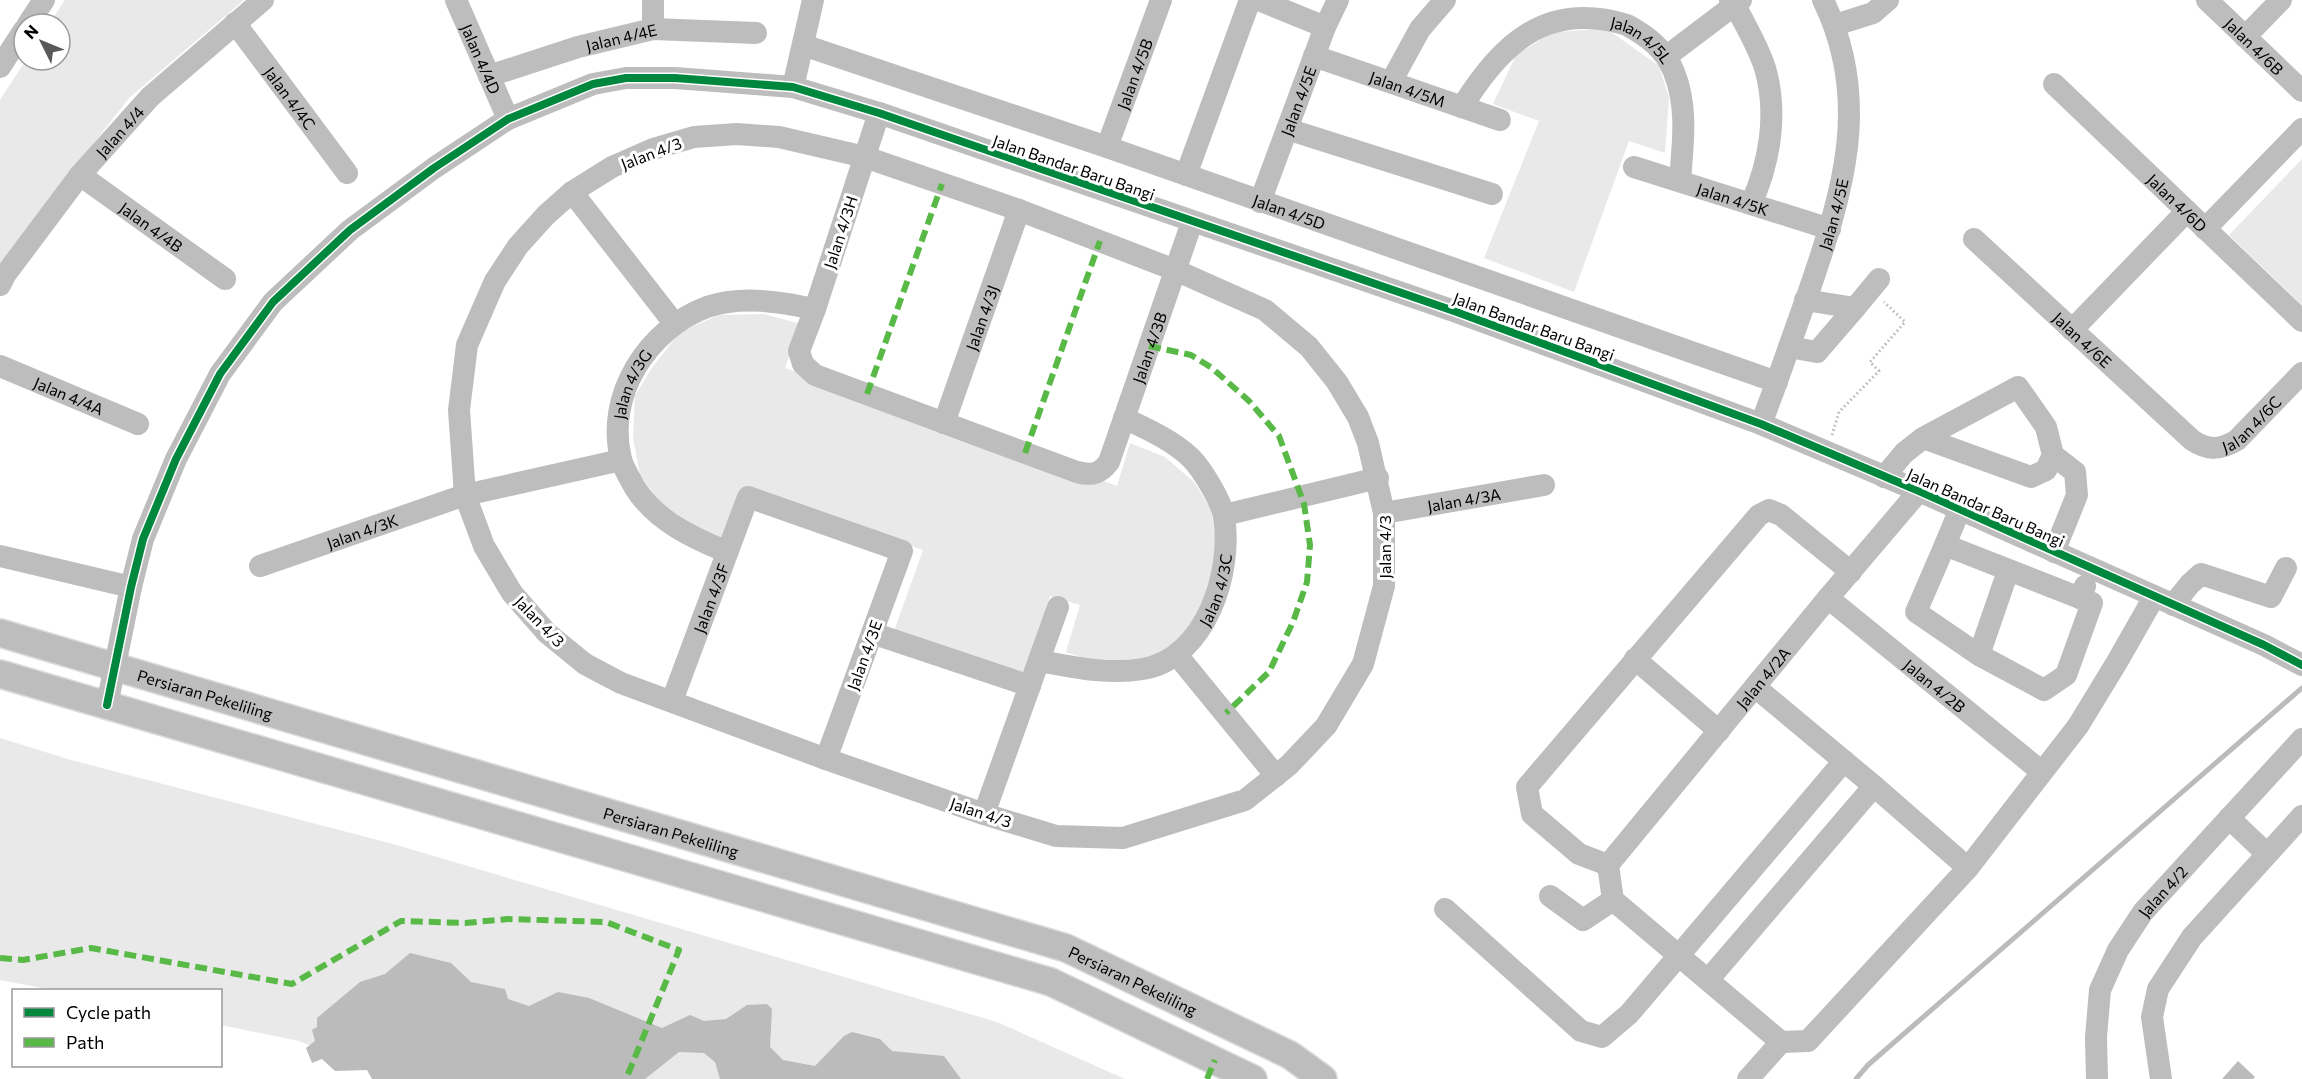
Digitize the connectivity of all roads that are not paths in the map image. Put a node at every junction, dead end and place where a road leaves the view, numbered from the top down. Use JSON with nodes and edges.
{"nodes":[{"id":1,"x":263,"y":0,"type":"edge"},
{"id":2,"x":456,"y":0,"type":"edge"},
{"id":3,"x":653,"y":0,"type":"edge"},
{"id":4,"x":813,"y":0,"type":"edge"},
{"id":5,"x":1161,"y":0,"type":"edge"},
{"id":6,"x":1250,"y":0,"type":"edge"},
{"id":7,"x":1259,"y":0,"type":"edge"},
{"id":8,"x":1338,"y":0,"type":"edge"},
{"id":9,"x":1445,"y":0,"type":"edge"},
{"id":10,"x":1823,"y":0,"type":"edge"},
{"id":11,"x":1888,"y":0,"type":"edge"},
{"id":12,"x":2207,"y":0,"type":"edge"},
{"id":13,"x":2281,"y":0,"type":"edge"},
{"id":14,"x":1735,"y":2,"type":"edge"},
{"id":15,"x":235,"y":23,"type":"junction"},
{"id":16,"x":1835,"y":25,"type":"junction"},
{"id":17,"x":1325,"y":27,"type":"junction"},
{"id":18,"x":653,"y":29,"type":"junction"},
{"id":19,"x":756,"y":33,"type":"dead end"},
{"id":20,"x":2246,"y":37,"type":"junction"},
{"id":21,"x":12,"y":45,"type":"edge"},
{"id":22,"x":802,"y":45,"type":"junction"},
{"id":23,"x":1314,"y":56,"type":"junction"},
{"id":24,"x":1666,"y":56,"type":"junction"},
{"id":25,"x":2,"y":58,"type":"edge"},
{"id":26,"x":489,"y":76,"type":"junction"},
{"id":27,"x":1391,"y":82,"type":"junction"},
{"id":28,"x":2054,"y":84,"type":"dead end"},
{"id":29,"x":793,"y":87,"type":"junction"},
{"id":30,"x":2302,"y":91,"type":"edge"},
{"id":31,"x":1462,"y":107,"type":"junction"},
{"id":32,"x":879,"y":113,"type":"junction"},
{"id":33,"x":508,"y":118,"type":"junction"},
{"id":34,"x":1500,"y":120,"type":"dead end"},
{"id":35,"x":1287,"y":129,"type":"junction"},
{"id":36,"x":2302,"y":129,"type":"edge"},
{"id":37,"x":1107,"y":147,"type":"junction"},
{"id":38,"x":865,"y":157,"type":"junction"},
{"id":39,"x":1634,"y":167,"type":"dead end"},
{"id":40,"x":347,"y":173,"type":"dead end"},
{"id":41,"x":80,"y":175,"type":"junction"},
{"id":42,"x":1186,"y":175,"type":"junction"},
{"id":43,"x":1680,"y":180,"type":"junction"},
{"id":44,"x":572,"y":192,"type":"junction"},
{"id":45,"x":1492,"y":194,"type":"dead end"},
{"id":46,"x":1260,"y":202,"type":"junction"},
{"id":47,"x":1751,"y":204,"type":"junction"},
{"id":48,"x":1019,"y":210,"type":"junction"},
{"id":49,"x":2187,"y":211,"type":"junction"},
{"id":50,"x":1192,"y":222,"type":"junction"},
{"id":51,"x":1830,"y":229,"type":"junction"},
{"id":52,"x":2205,"y":229,"type":"junction"},
{"id":53,"x":1974,"y":239,"type":"dead end"},
{"id":54,"x":1175,"y":270,"type":"junction"},
{"id":55,"x":225,"y":279,"type":"dead end"},
{"id":56,"x":0,"y":285,"type":"edge"},
{"id":57,"x":1875,"y":285,"type":"road end"},
{"id":58,"x":1805,"y":300,"type":"junction"},
{"id":59,"x":1855,"y":308,"type":"junction"},
{"id":60,"x":815,"y":309,"type":"junction"},
{"id":61,"x":2302,"y":321,"type":"edge"},
{"id":62,"x":674,"y":323,"type":"junction"},
{"id":63,"x":2072,"y":330,"type":"junction"},
{"id":64,"x":1789,"y":348,"type":"junction"},
{"id":65,"x":0,"y":366,"type":"edge"},
{"id":66,"x":2302,"y":374,"type":"edge"},
{"id":67,"x":1777,"y":382,"type":"junction"},
{"id":68,"x":1124,"y":418,"type":"junction"},
{"id":69,"x":944,"y":423,"type":"junction"},
{"id":70,"x":1761,"y":423,"type":"junction"},
{"id":71,"x":138,"y":424,"type":"dead end"},
{"id":72,"x":1923,"y":438,"type":"junction"},
{"id":73,"x":2192,"y":440,"type":"joint"},
{"id":74,"x":2053,"y":455,"type":"junction"},
{"id":75,"x":621,"y":460,"type":"junction"},
{"id":76,"x":1884,"y":477,"type":"junction"},
{"id":77,"x":1378,"y":478,"type":"junction"},
{"id":78,"x":1544,"y":485,"type":"dead end"},
{"id":79,"x":1919,"y":491,"type":"junction"},
{"id":80,"x":465,"y":495,"type":"junction"},
{"id":81,"x":748,"y":496,"type":"joint"},
{"id":82,"x":1960,"y":509,"type":"junction"},
{"id":83,"x":1384,"y":513,"type":"junction"},
{"id":84,"x":1224,"y":515,"type":"junction"},
{"id":85,"x":1945,"y":545,"type":"junction"},
{"id":86,"x":727,"y":552,"type":"junction"},
{"id":87,"x":2054,"y":552,"type":"junction"},
{"id":88,"x":0,"y":556,"type":"edge"},
{"id":89,"x":260,"y":566,"type":"dead end"},
{"id":90,"x":2286,"y":568,"type":"dead end"},
{"id":91,"x":2092,"y":569,"type":"junction"},
{"id":92,"x":2008,"y":571,"type":"junction"},
{"id":93,"x":1851,"y":572,"type":"junction"},
{"id":94,"x":131,"y":587,"type":"junction"},
{"id":95,"x":1828,"y":598,"type":"junction"},
{"id":96,"x":2080,"y":598,"type":"junction"},
{"id":97,"x":2164,"y":601,"type":"junction"},
{"id":98,"x":1058,"y":607,"type":"dead end"},
{"id":99,"x":0,"y":633,"type":"edge"},
{"id":100,"x":872,"y":633,"type":"junction"},
{"id":101,"x":1177,"y":655,"type":"junction"},
{"id":102,"x":1979,"y":655,"type":"junction"},
{"id":103,"x":1635,"y":659,"type":"junction"},
{"id":104,"x":1039,"y":661,"type":"junction"},
{"id":105,"x":2302,"y":665,"type":"edge"},
{"id":106,"x":114,"y":666,"type":"junction"},
{"id":107,"x":0,"y":674,"type":"edge"},
{"id":108,"x":1030,"y":686,"type":"junction"},
{"id":109,"x":1755,"y":687,"type":"junction"},
{"id":110,"x":672,"y":700,"type":"junction"},
{"id":111,"x":107,"y":705,"type":"junction"},
{"id":112,"x":1719,"y":731,"type":"junction"},
{"id":113,"x":2302,"y":739,"type":"edge"},
{"id":114,"x":826,"y":759,"type":"junction"},
{"id":115,"x":1844,"y":761,"type":"junction"},
{"id":116,"x":2042,"y":772,"type":"junction"},
{"id":117,"x":1276,"y":776,"type":"junction"},
{"id":118,"x":1874,"y":786,"type":"junction"},
{"id":119,"x":984,"y":814,"type":"junction"},
{"id":120,"x":2302,"y":816,"type":"edge"},
{"id":121,"x":2229,"y":818,"type":"junction"},
{"id":122,"x":2267,"y":854,"type":"junction"},
{"id":123,"x":1608,"y":865,"type":"junction"},
{"id":124,"x":1968,"y":868,"type":"junction"},
{"id":125,"x":1550,"y":896,"type":"dead end"},
{"id":126,"x":1613,"y":900,"type":"junction"},
{"id":127,"x":1445,"y":909,"type":"dead end"},
{"id":128,"x":1678,"y":956,"type":"junction"},
{"id":129,"x":1708,"y":980,"type":"junction"},
{"id":130,"x":1781,"y":1042,"type":"junction"},
{"id":131,"x":1253,"y":1079,"type":"edge"},
{"id":132,"x":1323,"y":1079,"type":"edge"},
{"id":133,"x":1748,"y":1079,"type":"edge"},
{"id":134,"x":2097,"y":1079,"type":"edge"},
{"id":135,"x":2161,"y":1079,"type":"edge"}],
"edges":[{"from":1,"to":15,"type":"street","name":"Jalan 4/4"},
{"from":2,"to":26,"type":"street","name":"Jalan 4/4D"},
{"from":3,"to":18,"type":"street"},
{"from":4,"to":22,"type":"street"},
{"from":5,"to":37,"type":"street","name":"Jalan 4/5B"},
{"from":6,"to":42,"type":"street"},
{"from":7,"to":17,"type":"street"},
{"from":8,"to":17,"type":"street","name":"Jalan 4/5E"},
{"from":9,"to":27,"type":"street"},
{"from":10,"to":16,"type":"street","name":"Jalan 4/5E"},
{"from":11,"to":16,"type":"street"},
{"from":12,"to":20,"type":"street","name":"Jalan 4/6B"},
{"from":13,"to":20,"type":"street"},
{"from":14,"to":24,"type":"street"},
{"from":14,"to":47,"type":"street"},
{"from":15,"to":40,"type":"street","name":"Jalan 4/4C"},
{"from":15,"to":41,"type":"street","name":"Jalan 4/4"},
{"from":16,"to":51,"type":"street","name":"Jalan 4/5E"},
{"from":17,"to":23,"type":"street","name":"Jalan 4/5E"},
{"from":18,"to":19,"type":"street","name":"Jalan 4/4E"},
{"from":18,"to":26,"type":"street","name":"Jalan 4/4E"},
{"from":20,"to":30,"type":"street","name":"Jalan 4/6B"},
{"from":21,"to":25,"type":"street"},
{"from":22,"to":29,"type":"street"},
{"from":22,"to":37,"type":"street","name":"Jalan 4/5D"},
{"from":23,"to":27,"type":"street","name":"Jalan 4/5M"},
{"from":23,"to":35,"type":"street","name":"Jalan 4/5E"},
{"from":24,"to":31,"type":"street","name":"Jalan 4/5L"},
{"from":24,"to":43,"type":"street","name":"Jalan 4/5L"},
{"from":26,"to":33,"type":"street","name":"Jalan 4/4D"},
{"from":27,"to":31,"type":"street","name":"Jalan 4/5M"},
{"from":28,"to":49,"type":"street","name":"Jalan 4/6D"},
{"from":29,"to":32,"type":"street","name":"Jalan Bandar Baru Bangi"},
{"from":29,"to":33,"type":"street","name":"Jalan Bandar Baru Bangi"},
{"from":31,"to":34,"type":"street","name":"Jalan 4/5M"},
{"from":32,"to":38,"type":"street","name":"Jalan 4/3H"},
{"from":32,"to":50,"type":"street","name":"Jalan Bandar Baru Bangi"},
{"from":33,"to":94,"type":"street","name":"Jalan Bandar Baru Bangi"},
{"from":35,"to":45,"type":"street"},
{"from":35,"to":46,"type":"street","name":"Jalan 4/5E"},
{"from":36,"to":52,"type":"street"},
{"from":37,"to":42,"type":"street","name":"Jalan 4/5D"},
{"from":38,"to":44,"type":"street","name":"Jalan 4/3"},
{"from":38,"to":48,"type":"street","name":"Jalan 4/3"},
{"from":38,"to":60,"type":"street","name":"Jalan 4/3H"},
{"from":39,"to":43,"type":"street","name":"Jalan 4/5K"},
{"from":41,"to":55,"type":"street","name":"Jalan 4/4B"},
{"from":41,"to":56,"type":"street","name":"Jalan 4/4"},
{"from":42,"to":46,"type":"street","name":"Jalan 4/5D"},
{"from":43,"to":47,"type":"street","name":"Jalan 4/5K"},
{"from":44,"to":62,"type":"street"},
{"from":44,"to":80,"type":"street","name":"Jalan 4/3"},
{"from":46,"to":67,"type":"street","name":"Jalan 4/5D"},
{"from":47,"to":51,"type":"street","name":"Jalan 4/5K"},
{"from":48,"to":54,"type":"street","name":"Jalan 4/3"},
{"from":48,"to":69,"type":"street","name":"Jalan 4/3J"},
{"from":49,"to":52,"type":"street","name":"Jalan 4/6D"},
{"from":49,"to":63,"type":"street"},
{"from":50,"to":54,"type":"street","name":"Jalan 4/3B"},
{"from":50,"to":70,"type":"street","name":"Jalan Bandar Baru Bangi"},
{"from":51,"to":58,"type":"street","name":"Jalan 4/5E"},
{"from":52,"to":61,"type":"street","name":"Jalan 4/6D"},
{"from":53,"to":63,"type":"street","name":"Jalan 4/6E"},
{"from":54,"to":68,"type":"street","name":"Jalan 4/3B"},
{"from":54,"to":77,"type":"street","name":"Jalan 4/3"},
{"from":57,"to":59,"type":"street"},
{"from":58,"to":59,"type":"street"},
{"from":58,"to":64,"type":"street","name":"Jalan 4/5E"},
{"from":59,"to":64,"type":"street"},
{"from":60,"to":62,"type":"street","name":"Jalan 4/3G"},
{"from":60,"to":69,"type":"street","name":"Jalan 4/3H"},
{"from":62,"to":75,"type":"street","name":"Jalan 4/3G"},
{"from":63,"to":73,"type":"street","name":"Jalan 4/6E"},
{"from":64,"to":67,"type":"street","name":"Jalan 4/5E"},
{"from":65,"to":71,"type":"street","name":"Jalan 4/4A"},
{"from":66,"to":73,"type":"street","name":"Jalan 4/6C"},
{"from":67,"to":70,"type":"street","name":"Jalan 4/5E"},
{"from":68,"to":69,"type":"street","name":"Jalan 4/3B"},
{"from":68,"to":84,"type":"street","name":"Jalan 4/3C"},
{"from":70,"to":76,"type":"street","name":"Jalan Bandar Baru Bangi"},
{"from":72,"to":74,"type":"street"},
{"from":72,"to":74,"type":"street"},
{"from":72,"to":76,"type":"street"},
{"from":74,"to":87,"type":"street"},
{"from":75,"to":80,"type":"street","name":"Jalan 4/3K"},
{"from":75,"to":86,"type":"street","name":"Jalan 4/3G"},
{"from":76,"to":79,"type":"street","name":"Jalan Bandar Baru Bangi"},
{"from":77,"to":83,"type":"street","name":"Jalan 4/3"},
{"from":77,"to":84,"type":"street"},
{"from":78,"to":83,"type":"street","name":"Jalan 4/3A"},
{"from":79,"to":82,"type":"street","name":"Jalan Bandar Baru Bangi"},
{"from":79,"to":93,"type":"street","name":"Jalan 4/2A"},
{"from":80,"to":89,"type":"street","name":"Jalan 4/3K"},
{"from":80,"to":110,"type":"street","name":"Jalan 4/3"},
{"from":81,"to":86,"type":"street","name":"Jalan 4/3F"},
{"from":81,"to":100,"type":"street","name":"Jalan 4/3E"},
{"from":82,"to":85,"type":"street"},
{"from":82,"to":87,"type":"street","name":"Jalan Bandar Baru Bangi"},
{"from":83,"to":117,"type":"street","name":"Jalan 4/3"},
{"from":84,"to":101,"type":"street","name":"Jalan 4/3C"},
{"from":85,"to":92,"type":"street"},
{"from":85,"to":102,"type":"street"},
{"from":86,"to":110,"type":"street","name":"Jalan 4/3F"},
{"from":87,"to":91,"type":"street","name":"Jalan Bandar Baru Bangi"},
{"from":88,"to":94,"type":"street"},
{"from":90,"to":97,"type":"street"},
{"from":91,"to":96,"type":"street"},
{"from":91,"to":97,"type":"street","name":"Jalan Bandar Baru Bangi"},
{"from":92,"to":96,"type":"street"},
{"from":92,"to":102,"type":"street"},
{"from":93,"to":95,"type":"street","name":"Jalan 4/2A"},
{"from":93,"to":103,"type":"street"},
{"from":94,"to":106,"type":"street","name":"Jalan Bandar Baru Bangi"},
{"from":95,"to":109,"type":"street","name":"Jalan 4/2A"},
{"from":95,"to":116,"type":"street","name":"Jalan 4/2B"},
{"from":96,"to":102,"type":"street"},
{"from":97,"to":105,"type":"street","name":"Jalan Bandar Baru Bangi"},
{"from":97,"to":116,"type":"street"},
{"from":98,"to":104,"type":"street"},
{"from":99,"to":106,"type":"main road","name":"Persiaran Pekeliling"},
{"from":100,"to":108,"type":"street"},
{"from":100,"to":114,"type":"street","name":"Jalan 4/3E"},
{"from":101,"to":104,"type":"street","name":"Jalan 4/3C"},
{"from":101,"to":117,"type":"street"},
{"from":103,"to":112,"type":"street"},
{"from":103,"to":123,"type":"street"},
{"from":104,"to":108,"type":"street"},
{"from":106,"to":111,"type":"street","name":"Jalan Bandar Baru Bangi"},
{"from":106,"to":132,"type":"main road","name":"Persiaran Pekeliling"},
{"from":107,"to":111,"type":"main road"},
{"from":108,"to":119,"type":"street"},
{"from":109,"to":112,"type":"street","name":"Jalan 4/2A"},
{"from":109,"to":115,"type":"street"},
{"from":110,"to":114,"type":"street","name":"Jalan 4/3"},
{"from":111,"to":131,"type":"main road"},
{"from":112,"to":123,"type":"street","name":"Jalan 4/2A"},
{"from":113,"to":121,"type":"street","name":"Jalan 4/2"},
{"from":114,"to":119,"type":"street","name":"Jalan 4/3"},
{"from":115,"to":118,"type":"street"},
{"from":115,"to":128,"type":"street"},
{"from":116,"to":124,"type":"street"},
{"from":117,"to":119,"type":"street","name":"Jalan 4/3"},
{"from":118,"to":124,"type":"street"},
{"from":118,"to":129,"type":"street"},
{"from":120,"to":122,"type":"street"},
{"from":121,"to":122,"type":"street"},
{"from":121,"to":134,"type":"street","name":"Jalan 4/2"},
{"from":122,"to":135,"type":"street"},
{"from":123,"to":126,"type":"street"},
{"from":124,"to":130,"type":"street"},
{"from":125,"to":126,"type":"street"},
{"from":126,"to":128,"type":"street"},
{"from":127,"to":128,"type":"street"},
{"from":128,"to":129,"type":"street"},
{"from":129,"to":130,"type":"street"},
{"from":130,"to":133,"type":"street"}]}
